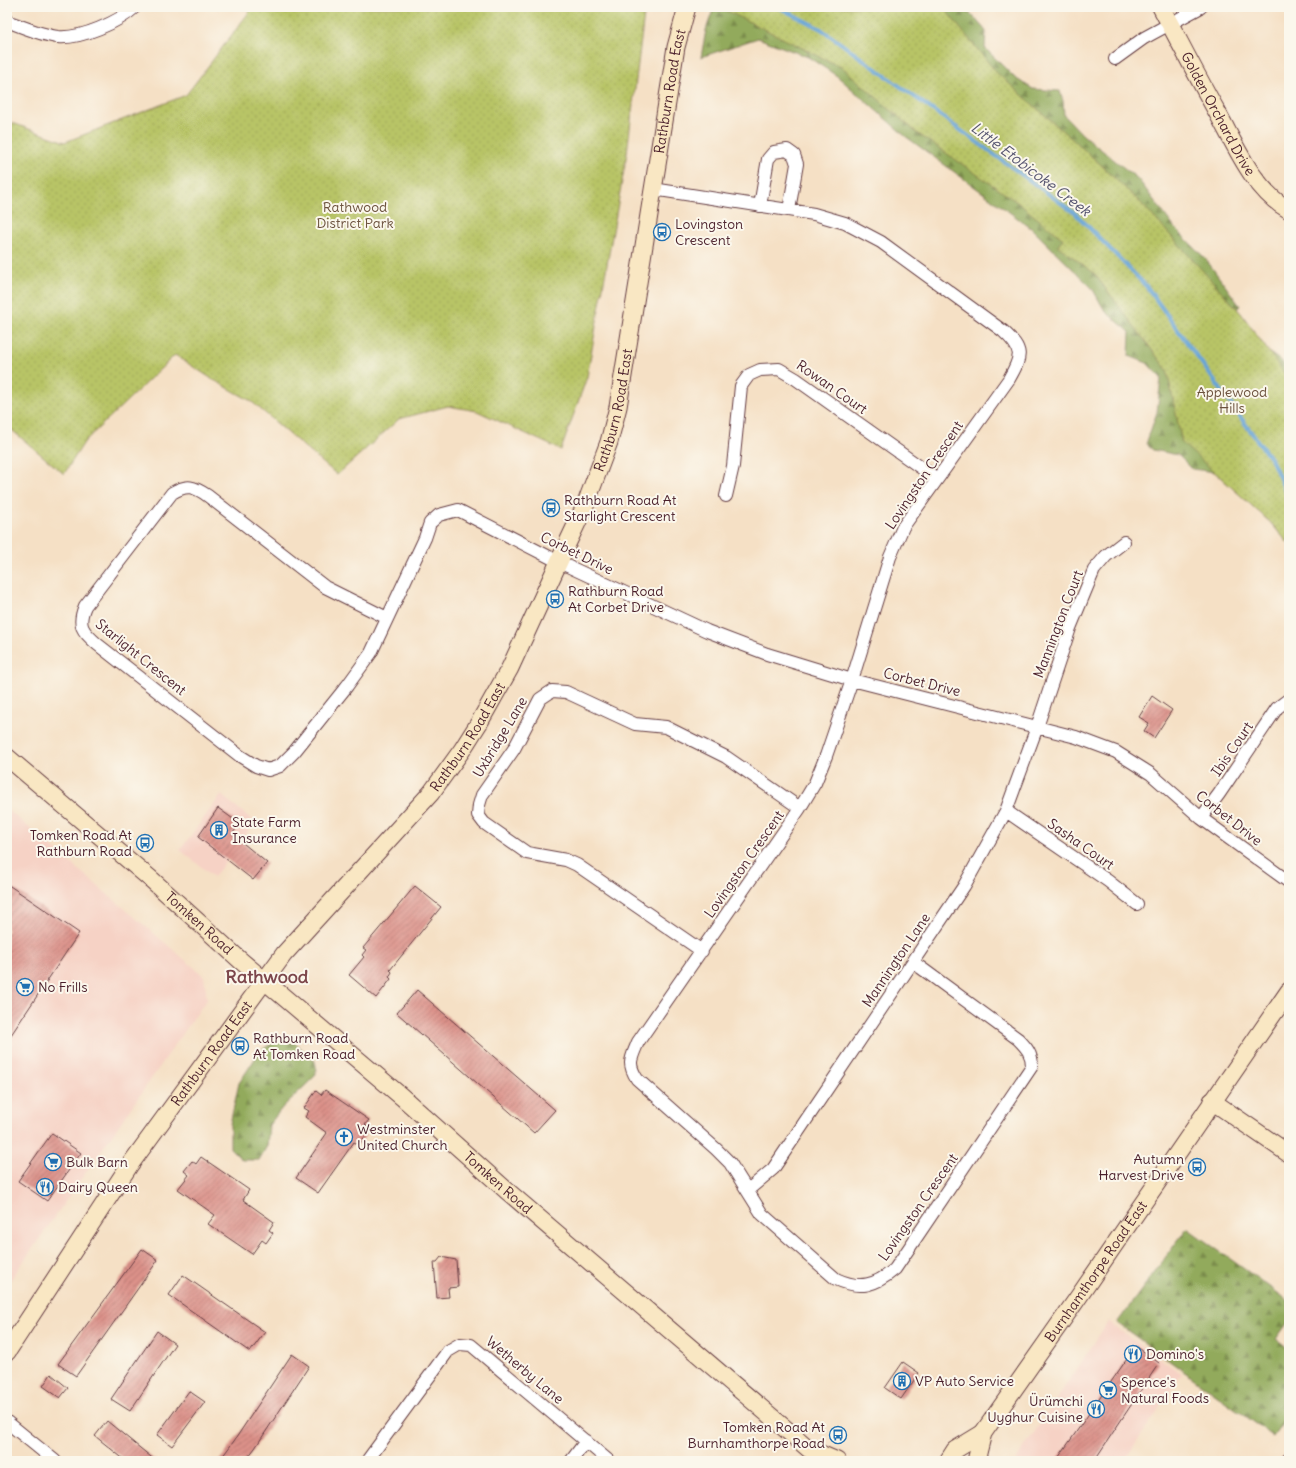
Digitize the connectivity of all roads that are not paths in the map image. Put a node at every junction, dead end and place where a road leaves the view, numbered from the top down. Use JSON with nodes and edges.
{"nodes":[{"id":1,"x":136,"y":7,"type":"edge"},
{"id":2,"x":688,"y":7,"type":"edge"},
{"id":3,"x":1161,"y":7,"type":"edge"},
{"id":4,"x":1201,"y":7,"type":"edge"},
{"id":5,"x":7,"y":21,"type":"edge"},
{"id":6,"x":1170,"y":24,"type":"junction"},
{"id":7,"x":1115,"y":59,"type":"dead end"},
{"id":8,"x":653,"y":189,"type":"junction"},
{"id":9,"x":760,"y":206,"type":"junction"},
{"id":10,"x":789,"y":210,"type":"junction"},
{"id":11,"x":1289,"y":210,"type":"edge"},
{"id":12,"x":937,"y":479,"type":"junction"},
{"id":13,"x":726,"y":496,"type":"dead end"},
{"id":14,"x":1124,"y":542,"type":"dead end"},
{"id":15,"x":525,"y":544,"type":"joint"},
{"id":16,"x":559,"y":562,"type":"junction"},
{"id":17,"x":387,"y":618,"type":"junction"},
{"id":18,"x":852,"y":680,"type":"junction"},
{"id":19,"x":1289,"y":699,"type":"edge"},
{"id":20,"x":1037,"y":727,"type":"junction"},
{"id":21,"x":7,"y":757,"type":"edge"},
{"id":22,"x":800,"y":808,"type":"junction"},
{"id":23,"x":1006,"y":811,"type":"junction"},
{"id":24,"x":1201,"y":818,"type":"junction"},
{"id":25,"x":1289,"y":882,"type":"edge"},
{"id":26,"x":1137,"y":904,"type":"dead end"},
{"id":27,"x":702,"y":951,"type":"junction"},
{"id":28,"x":913,"y":962,"type":"junction"},
{"id":29,"x":264,"y":980,"type":"junction"},
{"id":30,"x":1289,"y":991,"type":"edge"},
{"id":31,"x":1212,"y":1101,"type":"junction"},
{"id":32,"x":1289,"y":1154,"type":"edge"},
{"id":33,"x":748,"y":1190,"type":"junction"},
{"id":34,"x":7,"y":1352,"type":"edge"},
{"id":35,"x":7,"y":1422,"type":"edge"},
{"id":36,"x":983,"y":1432,"type":"junction"},
{"id":37,"x":586,"y":1441,"type":"junction"},
{"id":38,"x":813,"y":1455,"type":"edge"},
{"id":39,"x":55,"y":1461,"type":"edge"},
{"id":40,"x":367,"y":1461,"type":"edge"},
{"id":41,"x":571,"y":1461,"type":"edge"},
{"id":42,"x":609,"y":1461,"type":"edge"},
{"id":43,"x":837,"y":1461,"type":"edge"},
{"id":44,"x":948,"y":1461,"type":"edge"},
{"id":45,"x":976,"y":1461,"type":"edge"}],
"edges":[{"from":1,"to":5,"type":"street"},
{"from":2,"to":8,"type":"street","name":"Rathburn Road East"},
{"from":3,"to":6,"type":"street","name":"Golden Orchard Drive"},
{"from":4,"to":6,"type":"street"},
{"from":6,"to":7,"type":"street"},
{"from":6,"to":11,"type":"street","name":"Golden Orchard Drive"},
{"from":8,"to":9,"type":"street","name":"Lovingston Crescent"},
{"from":8,"to":16,"type":"street","name":"Rathburn Road East"},
{"from":9,"to":10,"type":"street","name":"Lovingston Crescent"},
{"from":9,"to":10,"type":"street"},
{"from":10,"to":12,"type":"street","name":"Lovingston Crescent"},
{"from":12,"to":13,"type":"street","name":"Rowan Court"},
{"from":12,"to":18,"type":"street","name":"Lovingston Crescent"},
{"from":14,"to":20,"type":"street","name":"Mannington Court"},
{"from":15,"to":16,"type":"street","name":"Corbet Drive"},
{"from":15,"to":17,"type":"street","name":"Starlight Crescent"},
{"from":16,"to":18,"type":"street","name":"Corbet Drive"},
{"from":16,"to":29,"type":"street","name":"Rathburn Road East"},
{"from":17,"to":17,"type":"street","name":"Starlight Crescent"},
{"from":18,"to":20,"type":"street","name":"Corbet Drive"},
{"from":18,"to":22,"type":"street","name":"Lovingston Crescent"},
{"from":19,"to":24,"type":"street","name":"Ibis Court"},
{"from":20,"to":23,"type":"street","name":"Mannington Lane"},
{"from":20,"to":24,"type":"street","name":"Corbet Drive"},
{"from":21,"to":29,"type":"street","name":"Tomken Road"},
{"from":22,"to":27,"type":"street","name":"Lovingston Crescent"},
{"from":22,"to":27,"type":"street","name":"Uxbridge Lane"},
{"from":23,"to":26,"type":"street","name":"Sasha Court"},
{"from":23,"to":28,"type":"street","name":"Mannington Lane"},
{"from":24,"to":25,"type":"street","name":"Corbet Drive"},
{"from":27,"to":33,"type":"street","name":"Lovingston Crescent"},
{"from":28,"to":33,"type":"street","name":"Mannington Lane"},
{"from":28,"to":33,"type":"street","name":"Lovingston Crescent"},
{"from":29,"to":34,"type":"street","name":"Rathburn Road East"},
{"from":29,"to":38,"type":"street","name":"Tomken Road"},
{"from":30,"to":31,"type":"street","name":"Burnhamthorpe Road East"},
{"from":31,"to":32,"type":"street"},
{"from":31,"to":36,"type":"street","name":"Burnhamthorpe Road East"},
{"from":35,"to":39,"type":"street"},
{"from":36,"to":44,"type":"street","name":"Burnhamthorpe Road East"},
{"from":36,"to":45,"type":"street","name":"Burnhamthorpe Road East"},
{"from":37,"to":40,"type":"street","name":"Wetherby Lane"},
{"from":37,"to":41,"type":"street"},
{"from":37,"to":42,"type":"street","name":"Wetherby Lane"},
{"from":38,"to":43,"type":"street","name":"Tomken Road"}]}
